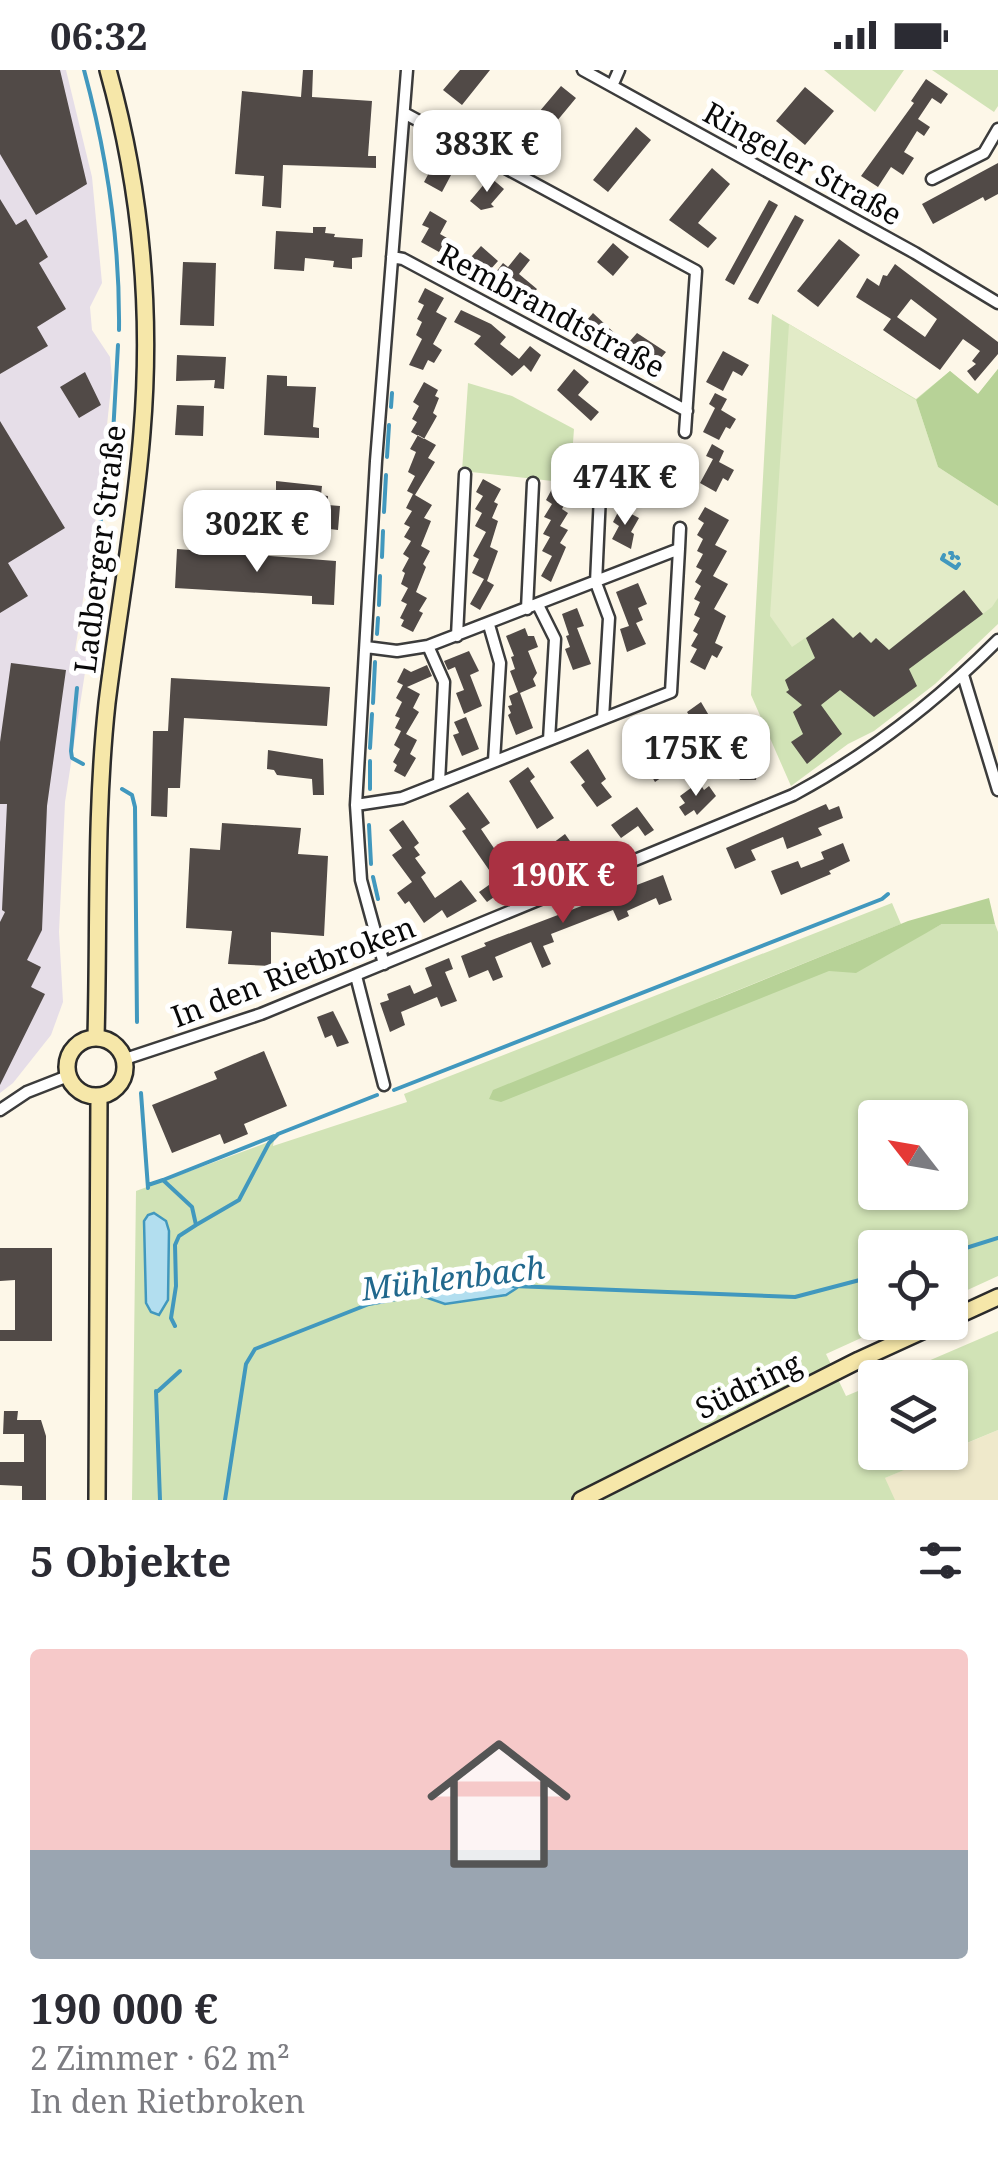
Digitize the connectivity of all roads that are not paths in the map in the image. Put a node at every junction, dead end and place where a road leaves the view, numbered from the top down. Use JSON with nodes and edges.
{"nodes":[{"id":1,"x":108,"y":70,"type":"edge"},
{"id":2,"x":407,"y":70,"type":"edge"},
{"id":3,"x":583,"y":70,"type":"edge"},
{"id":4,"x":619,"y":70,"type":"edge"},
{"id":5,"x":612,"y":86,"type":"junction"},
{"id":6,"x":404,"y":113,"type":"junction"},
{"id":7,"x":998,"y":129,"type":"edge"},
{"id":8,"x":932,"y":179,"type":"dead end"},
{"id":9,"x":392,"y":257,"type":"junction"},
{"id":10,"x":998,"y":303,"type":"edge"},
{"id":11,"x":687,"y":410,"type":"junction"},
{"id":12,"x":684,"y":432,"type":"dead end"},
{"id":13,"x":602,"y":451,"type":"dead end"},
{"id":14,"x":464,"y":474,"type":"dead end"},
{"id":15,"x":533,"y":482,"type":"dead end"},
{"id":16,"x":680,"y":528,"type":"dead end"},
{"id":17,"x":679,"y":549,"type":"junction"},
{"id":18,"x":596,"y":583,"type":"junction"},
{"id":19,"x":532,"y":607,"type":"junction"},
{"id":20,"x":489,"y":625,"type":"junction"},
{"id":21,"x":457,"y":636,"type":"junction"},
{"id":22,"x":998,"y":640,"type":"edge"},
{"id":23,"x":428,"y":646,"type":"junction"},
{"id":24,"x":366,"y":647,"type":"junction"},
{"id":25,"x":964,"y":675,"type":"junction"},
{"id":26,"x":603,"y":718,"type":"junction"},
{"id":27,"x":550,"y":740,"type":"junction"},
{"id":28,"x":494,"y":762,"type":"junction"},
{"id":29,"x":439,"y":784,"type":"junction"},
{"id":30,"x":998,"y":790,"type":"edge"},
{"id":31,"x":356,"y":806,"type":"junction"},
{"id":32,"x":384,"y":964,"type":"junction"},
{"id":33,"x":356,"y":976,"type":"junction"},
{"id":34,"x":96,"y":1038,"type":"junction"},
{"id":35,"x":125,"y":1059,"type":"junction"},
{"id":36,"x":68,"y":1076,"type":"junction"},
{"id":37,"x":384,"y":1085,"type":"dead end"},
{"id":38,"x":99,"y":1096,"type":"junction"},
{"id":39,"x":0,"y":1110,"type":"edge"},
{"id":40,"x":998,"y":1297,"type":"edge"},
{"id":41,"x":968,"y":1311,"type":"edge"},
{"id":42,"x":903,"y":1340,"type":"edge"},
{"id":43,"x":97,"y":1500,"type":"edge"},
{"id":44,"x":581,"y":1500,"type":"edge"}],
"edges":[{"from":1,"to":34,"type":"main road","name":"Ladberger Straße"},
{"from":2,"to":6,"type":"street"},
{"from":3,"to":5,"type":"street","name":"Ringeler Straße"},
{"from":4,"to":5,"type":"street"},
{"from":5,"to":10,"type":"street","name":"Ringeler Straße"},
{"from":6,"to":9,"type":"street"},
{"from":6,"to":11,"type":"street","name":"Rembrandtstraße"},
{"from":7,"to":8,"type":"street"},
{"from":9,"to":11,"type":"street","name":"Rembrandtstraße"},
{"from":9,"to":24,"type":"street"},
{"from":11,"to":12,"type":"street","name":"Rembrandtstraße"},
{"from":13,"to":18,"type":"street"},
{"from":14,"to":21,"type":"street"},
{"from":15,"to":19,"type":"street"},
{"from":16,"to":17,"type":"street"},
{"from":17,"to":18,"type":"street"},
{"from":17,"to":26,"type":"street"},
{"from":18,"to":19,"type":"street"},
{"from":18,"to":26,"type":"street"},
{"from":19,"to":20,"type":"street"},
{"from":19,"to":27,"type":"street"},
{"from":20,"to":21,"type":"street"},
{"from":20,"to":28,"type":"street"},
{"from":21,"to":23,"type":"street"},
{"from":22,"to":25,"type":"street","name":"In den Rietbroken"},
{"from":23,"to":24,"type":"street"},
{"from":23,"to":29,"type":"street"},
{"from":24,"to":31,"type":"street"},
{"from":25,"to":30,"type":"street"},
{"from":25,"to":32,"type":"street","name":"In den Rietbroken"},
{"from":26,"to":27,"type":"street"},
{"from":27,"to":28,"type":"street"},
{"from":28,"to":29,"type":"street"},
{"from":29,"to":31,"type":"street"},
{"from":31,"to":32,"type":"street"},
{"from":32,"to":33,"type":"street","name":"In den Rietbroken"},
{"from":33,"to":35,"type":"street","name":"In den Rietbroken"},
{"from":33,"to":37,"type":"street"},
{"from":34,"to":35,"type":"main road"},
{"from":34,"to":36,"type":"main road"},
{"from":35,"to":38,"type":"main road"},
{"from":36,"to":38,"type":"main road"},
{"from":36,"to":39,"type":"street"},
{"from":38,"to":43,"type":"main road"},
{"from":40,"to":41,"type":"main road"},
{"from":42,"to":44,"type":"main road","name":"Südring"}]}
